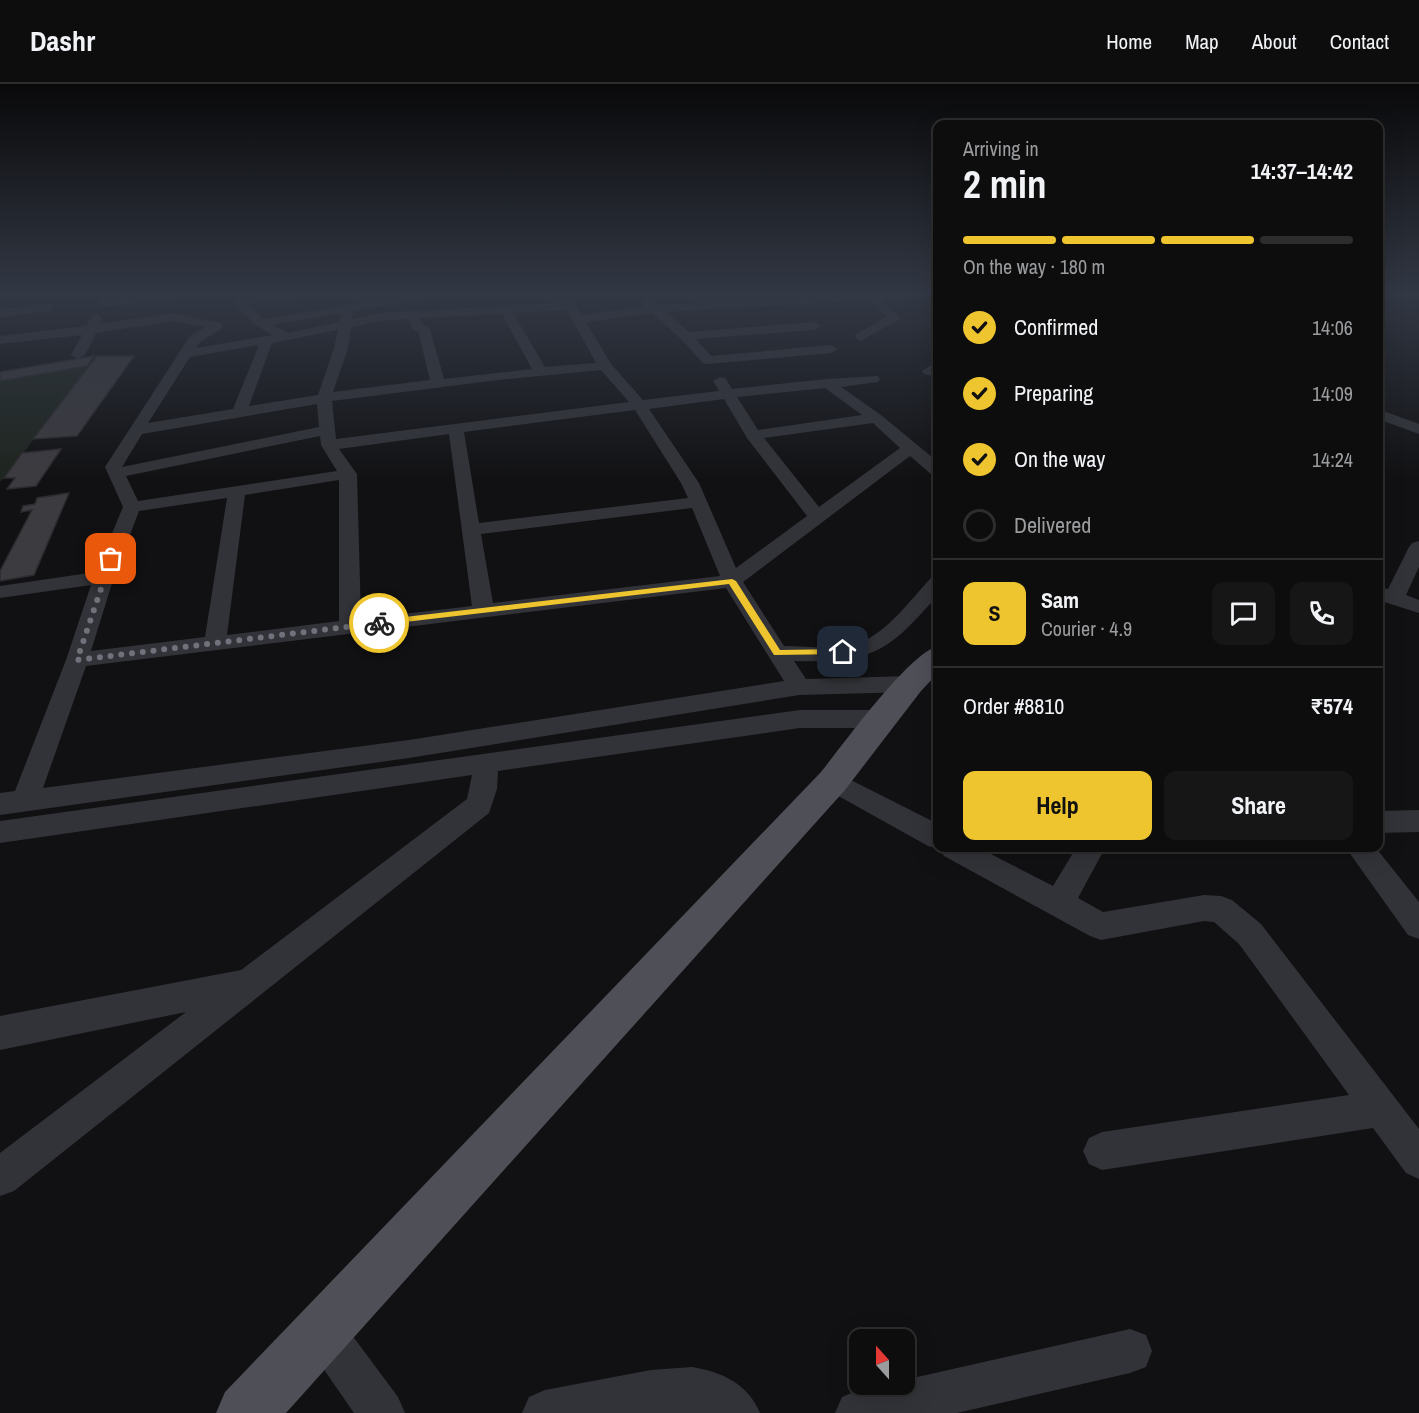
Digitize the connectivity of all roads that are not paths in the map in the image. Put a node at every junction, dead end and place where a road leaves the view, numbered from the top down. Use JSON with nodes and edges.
{"nodes":[{"id":1,"x":184,"y":356,"type":"edge"},
{"id":2,"x":261,"y":356,"type":"edge"},
{"id":3,"x":338,"y":356,"type":"edge"},
{"id":4,"x":431,"y":356,"type":"edge"},
{"id":5,"x":531,"y":356,"type":"edge"},
{"id":6,"x":599,"y":356,"type":"edge"},
{"id":7,"x":704,"y":356,"type":"edge"},
{"id":8,"x":771,"y":356,"type":"edge"},
{"id":9,"x":708,"y":360,"type":"junction"},
{"id":10,"x":605,"y":366,"type":"junction"},
{"id":11,"x":856,"y":367,"type":"dead end"},
{"id":12,"x":540,"y":372,"type":"junction"},
{"id":13,"x":438,"y":383,"type":"junction"},
{"id":14,"x":827,"y":383,"type":"junction"},
{"id":15,"x":728,"y":394,"type":"junction"},
{"id":16,"x":324,"y":398,"type":"junction"},
{"id":17,"x":639,"y":405,"type":"junction"},
{"id":18,"x":239,"y":413,"type":"junction"},
{"id":19,"x":1383,"y":415,"type":"edge"},
{"id":20,"x":876,"y":418,"type":"junction"},
{"id":21,"x":456,"y":429,"type":"junction"},
{"id":22,"x":1419,"y":429,"type":"edge"},
{"id":23,"x":136,"y":430,"type":"junction"},
{"id":24,"x":753,"y":435,"type":"junction"},
{"id":25,"x":328,"y":438,"type":"junction"},
{"id":26,"x":910,"y":448,"type":"junction"},
{"id":27,"x":933,"y":467,"type":"edge"},
{"id":28,"x":116,"y":473,"type":"junction"},
{"id":29,"x":348,"y":474,"type":"junction"},
{"id":30,"x":237,"y":491,"type":"junction"},
{"id":31,"x":699,"y":502,"type":"junction"},
{"id":32,"x":132,"y":507,"type":"junction"},
{"id":33,"x":817,"y":517,"type":"junction"},
{"id":34,"x":471,"y":530,"type":"junction"},
{"id":35,"x":1419,"y":546,"type":"edge"},
{"id":36,"x":104,"y":577,"type":"junction"},
{"id":37,"x":732,"y":581,"type":"junction"},
{"id":38,"x":933,"y":587,"type":"edge"},
{"id":39,"x":0,"y":592,"type":"edge"},
{"id":40,"x":1386,"y":595,"type":"edge"},
{"id":41,"x":1419,"y":607,"type":"edge"},
{"id":42,"x":483,"y":609,"type":"junction"},
{"id":43,"x":350,"y":626,"type":"junction"},
{"id":44,"x":215,"y":643,"type":"junction"},
{"id":45,"x":777,"y":653,"type":"junction"},
{"id":46,"x":77,"y":660,"type":"junction"},
{"id":47,"x":924,"y":669,"type":"edge"},
{"id":48,"x":798,"y":687,"type":"junction"},
{"id":49,"x":882,"y":719,"type":"junction"},
{"id":50,"x":486,"y":763,"type":"junction"},
{"id":51,"x":833,"y":781,"type":"junction"},
{"id":52,"x":25,"y":801,"type":"junction"},
{"id":53,"x":0,"y":804,"type":"edge"},
{"id":54,"x":1419,"y":821,"type":"edge"},
{"id":55,"x":1383,"y":822,"type":"edge"},
{"id":56,"x":0,"y":832,"type":"edge"},
{"id":57,"x":933,"y":835,"type":"edge"},
{"id":58,"x":961,"y":852,"type":"edge"},
{"id":59,"x":1088,"y":852,"type":"edge"},
{"id":60,"x":1363,"y":852,"type":"edge"},
{"id":61,"x":1058,"y":905,"type":"junction"},
{"id":62,"x":1419,"y":925,"type":"edge"},
{"id":63,"x":251,"y":984,"type":"junction"},
{"id":64,"x":0,"y":1033,"type":"edge"},
{"id":65,"x":1378,"y":1109,"type":"junction"},
{"id":66,"x":1102,"y":1151,"type":"dead end"},
{"id":67,"x":1419,"y":1160,"type":"edge"},
{"id":68,"x":0,"y":1177,"type":"edge"},
{"id":69,"x":322,"y":1330,"type":"junction"},
{"id":70,"x":1130,"y":1351,"type":"dead end"},
{"id":71,"x":246,"y":1413,"type":"edge"},
{"id":72,"x":382,"y":1413,"type":"edge"},
{"id":73,"x":545,"y":1413,"type":"edge"},
{"id":74,"x":737,"y":1413,"type":"edge"},
{"id":75,"x":858,"y":1413,"type":"edge"}],
"edges":[{"from":1,"to":23,"type":"street"},
{"from":2,"to":18,"type":"street"},
{"from":3,"to":16,"type":"street"},
{"from":4,"to":13,"type":"street"},
{"from":5,"to":12,"type":"street"},
{"from":6,"to":10,"type":"street"},
{"from":7,"to":9,"type":"street"},
{"from":8,"to":9,"type":"street"},
{"from":9,"to":15,"type":"street"},
{"from":10,"to":12,"type":"street"},
{"from":10,"to":17,"type":"street"},
{"from":11,"to":14,"type":"street"},
{"from":12,"to":13,"type":"street"},
{"from":13,"to":16,"type":"street"},
{"from":14,"to":15,"type":"street"},
{"from":14,"to":20,"type":"street"},
{"from":15,"to":17,"type":"street"},
{"from":15,"to":24,"type":"street"},
{"from":16,"to":18,"type":"street"},
{"from":16,"to":25,"type":"street"},
{"from":17,"to":21,"type":"street"},
{"from":17,"to":31,"type":"street"},
{"from":18,"to":23,"type":"street"},
{"from":19,"to":22,"type":"street"},
{"from":20,"to":24,"type":"street"},
{"from":20,"to":26,"type":"street"},
{"from":21,"to":25,"type":"street"},
{"from":21,"to":34,"type":"street"},
{"from":23,"to":28,"type":"street"},
{"from":24,"to":33,"type":"street"},
{"from":25,"to":28,"type":"street"},
{"from":25,"to":29,"type":"street"},
{"from":26,"to":27,"type":"street"},
{"from":26,"to":33,"type":"street"},
{"from":28,"to":32,"type":"street"},
{"from":29,"to":30,"type":"street"},
{"from":29,"to":43,"type":"street"},
{"from":30,"to":32,"type":"street"},
{"from":30,"to":44,"type":"street"},
{"from":31,"to":34,"type":"street"},
{"from":31,"to":37,"type":"street"},
{"from":32,"to":36,"type":"street"},
{"from":33,"to":37,"type":"street"},
{"from":34,"to":42,"type":"street"},
{"from":35,"to":40,"type":"street"},
{"from":36,"to":39,"type":"street"},
{"from":36,"to":46,"type":"street"},
{"from":37,"to":42,"type":"street"},
{"from":37,"to":45,"type":"street"},
{"from":38,"to":45,"type":"street"},
{"from":40,"to":41,"type":"street"},
{"from":42,"to":43,"type":"street"},
{"from":43,"to":44,"type":"street"},
{"from":44,"to":46,"type":"street"},
{"from":45,"to":48,"type":"street"},
{"from":46,"to":52,"type":"street"},
{"from":47,"to":48,"type":"street"},
{"from":47,"to":49,"type":"main road"},
{"from":48,"to":52,"type":"street"},
{"from":49,"to":50,"type":"street"},
{"from":49,"to":51,"type":"main road"},
{"from":50,"to":56,"type":"street"},
{"from":50,"to":63,"type":"street"},
{"from":51,"to":57,"type":"street"},
{"from":51,"to":69,"type":"main road"},
{"from":52,"to":53,"type":"street"},
{"from":54,"to":55,"type":"street"},
{"from":58,"to":61,"type":"street"},
{"from":59,"to":61,"type":"street"},
{"from":60,"to":62,"type":"street"},
{"from":61,"to":65,"type":"street"},
{"from":63,"to":64,"type":"street"},
{"from":63,"to":68,"type":"street"},
{"from":65,"to":66,"type":"street"},
{"from":65,"to":67,"type":"street"},
{"from":69,"to":71,"type":"main road"},
{"from":69,"to":72,"type":"street"},
{"from":70,"to":75,"type":"street"},
{"from":73,"to":74,"type":"street"}]}
